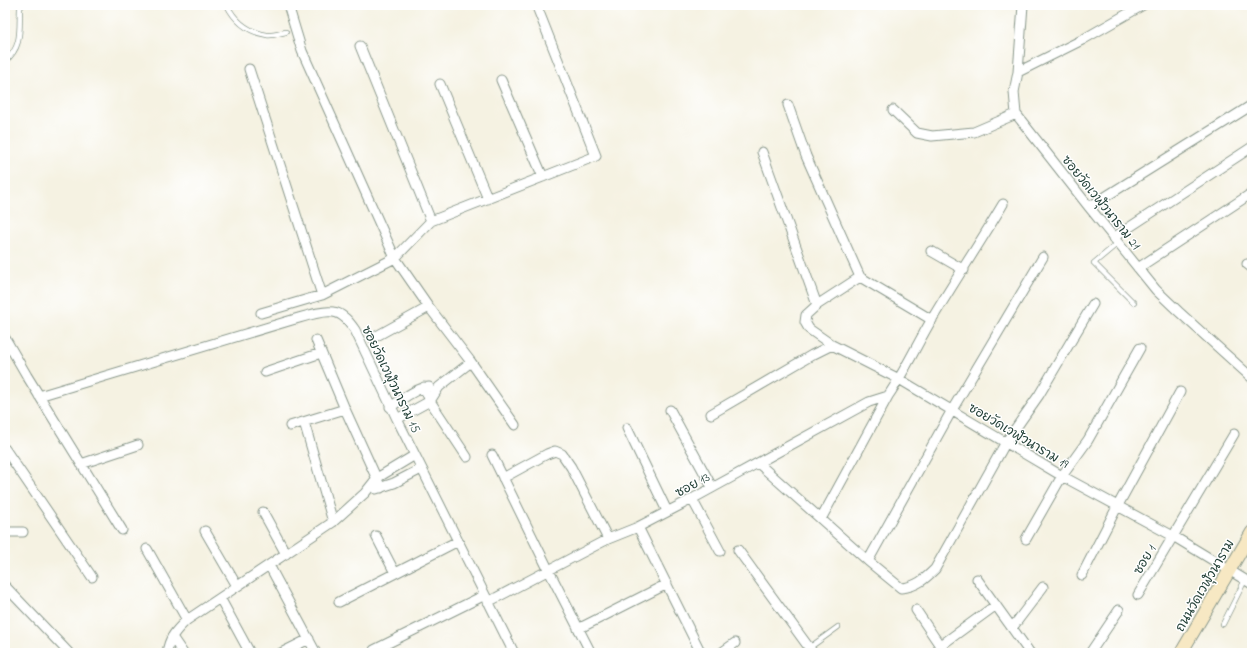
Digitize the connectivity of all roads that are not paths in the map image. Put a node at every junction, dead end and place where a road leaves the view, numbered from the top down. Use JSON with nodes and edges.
{"nodes":[{"id":1,"x":22,"y":5,"type":"edge"},
{"id":2,"x":227,"y":5,"type":"edge"},
{"id":3,"x":288,"y":5,"type":"edge"},
{"id":4,"x":1023,"y":5,"type":"edge"},
{"id":5,"x":1143,"y":5,"type":"edge"},
{"id":6,"x":537,"y":7,"type":"dead end"},
{"id":7,"x":286,"y":32,"type":"dead end"},
{"id":8,"x":360,"y":46,"type":"dead end"},
{"id":9,"x":5,"y":61,"type":"edge"},
{"id":10,"x":249,"y":69,"type":"dead end"},
{"id":11,"x":1018,"y":72,"type":"junction"},
{"id":12,"x":501,"y":80,"type":"dead end"},
{"id":13,"x":440,"y":84,"type":"dead end"},
{"id":14,"x":788,"y":105,"type":"dead end"},
{"id":15,"x":1252,"y":105,"type":"edge"},
{"id":16,"x":893,"y":110,"type":"dead end"},
{"id":17,"x":1016,"y":114,"type":"junction"},
{"id":18,"x":1252,"y":147,"type":"edge"},
{"id":19,"x":762,"y":152,"type":"dead end"},
{"id":20,"x":543,"y":177,"type":"junction"},
{"id":21,"x":1252,"y":193,"type":"edge"},
{"id":22,"x":488,"y":199,"type":"junction"},
{"id":23,"x":1003,"y":204,"type":"dead end"},
{"id":24,"x":1089,"y":207,"type":"junction"},
{"id":25,"x":432,"y":222,"type":"junction"},
{"id":26,"x":1116,"y":240,"type":"junction"},
{"id":27,"x":931,"y":251,"type":"dead end"},
{"id":28,"x":1043,"y":257,"type":"dead end"},
{"id":29,"x":395,"y":258,"type":"junction"},
{"id":30,"x":1138,"y":268,"type":"junction"},
{"id":31,"x":964,"y":270,"type":"junction"},
{"id":32,"x":860,"y":277,"type":"junction"},
{"id":33,"x":322,"y":295,"type":"junction"},
{"id":34,"x":1134,"y":303,"type":"dead end"},
{"id":35,"x":1093,"y":304,"type":"dead end"},
{"id":36,"x":817,"y":305,"type":"junction"},
{"id":37,"x":429,"y":307,"type":"junction"},
{"id":38,"x":261,"y":313,"type":"dead end"},
{"id":39,"x":932,"y":320,"type":"junction"},
{"id":40,"x":5,"y":338,"type":"edge"},
{"id":41,"x":374,"y":338,"type":"dead end"},
{"id":42,"x":316,"y":340,"type":"dead end"},
{"id":43,"x":832,"y":345,"type":"junction"},
{"id":44,"x":1140,"y":348,"type":"dead end"},
{"id":45,"x":321,"y":353,"type":"junction"},
{"id":46,"x":472,"y":362,"type":"junction"},
{"id":47,"x":265,"y":372,"type":"dead end"},
{"id":48,"x":1252,"y":378,"type":"edge"},
{"id":49,"x":899,"y":379,"type":"junction"},
{"id":50,"x":424,"y":387,"type":"junction"},
{"id":51,"x":439,"y":387,"type":"junction"},
{"id":52,"x":1180,"y":392,"type":"dead end"},
{"id":53,"x":39,"y":396,"type":"junction"},
{"id":54,"x":888,"y":396,"type":"junction"},
{"id":55,"x":430,"y":401,"type":"junction"},
{"id":56,"x":390,"y":407,"type":"junction"},
{"id":57,"x":345,"y":409,"type":"junction"},
{"id":58,"x":670,"y":410,"type":"dead end"},
{"id":59,"x":952,"y":410,"type":"junction"},
{"id":60,"x":711,"y":414,"type":"dead end"},
{"id":61,"x":396,"y":420,"type":"junction"},
{"id":62,"x":304,"y":422,"type":"junction"},
{"id":63,"x":515,"y":425,"type":"dead end"},
{"id":64,"x":290,"y":426,"type":"dead end"},
{"id":65,"x":627,"y":428,"type":"dead end"},
{"id":66,"x":1234,"y":434,"type":"dead end"},
{"id":67,"x":1006,"y":442,"type":"junction"},
{"id":68,"x":138,"y":445,"type":"dead end"},
{"id":69,"x":5,"y":449,"type":"edge"},
{"id":70,"x":414,"y":455,"type":"junction"},
{"id":71,"x":492,"y":455,"type":"dead end"},
{"id":72,"x":467,"y":457,"type":"dead end"},
{"id":73,"x":758,"y":463,"type":"junction"},
{"id":74,"x":81,"y":464,"type":"junction"},
{"id":75,"x":421,"y":469,"type":"junction"},
{"id":76,"x":1062,"y":476,"type":"junction"},
{"id":77,"x":377,"y":478,"type":"junction"},
{"id":78,"x":503,"y":478,"type":"junction"},
{"id":79,"x":712,"y":487,"type":"junction"},
{"id":80,"x":381,"y":488,"type":"junction"},
{"id":81,"x":365,"y":492,"type":"junction"},
{"id":82,"x":692,"y":499,"type":"junction"},
{"id":83,"x":1117,"y":507,"type":"junction"},
{"id":84,"x":667,"y":511,"type":"junction"},
{"id":85,"x":263,"y":512,"type":"dead end"},
{"id":86,"x":821,"y":519,"type":"junction"},
{"id":87,"x":333,"y":522,"type":"junction"},
{"id":88,"x":638,"y":527,"type":"junction"},
{"id":89,"x":122,"y":530,"type":"dead end"},
{"id":90,"x":205,"y":531,"type":"dead end"},
{"id":91,"x":5,"y":532,"type":"edge"},
{"id":92,"x":23,"y":532,"type":"dead end"},
{"id":93,"x":1252,"y":532,"type":"edge"},
{"id":94,"x":376,"y":536,"type":"dead end"},
{"id":95,"x":1173,"y":536,"type":"junction"},
{"id":96,"x":608,"y":539,"type":"junction"},
{"id":97,"x":1026,"y":539,"type":"dead end"},
{"id":98,"x":458,"y":541,"type":"junction"},
{"id":99,"x":147,"y":549,"type":"dead end"},
{"id":100,"x":738,"y":550,"type":"dead end"},
{"id":101,"x":720,"y":551,"type":"dead end"},
{"id":102,"x":286,"y":554,"type":"junction"},
{"id":103,"x":868,"y":561,"type":"junction"},
{"id":104,"x":269,"y":565,"type":"junction"},
{"id":105,"x":1229,"y":570,"type":"junction"},
{"id":106,"x":549,"y":571,"type":"junction"},
{"id":107,"x":395,"y":573,"type":"junction"},
{"id":108,"x":1082,"y":575,"type":"dead end"},
{"id":109,"x":92,"y":577,"type":"dead end"},
{"id":110,"x":977,"y":579,"type":"dead end"},
{"id":111,"x":1249,"y":582,"type":"edge"},
{"id":112,"x":667,"y":584,"type":"junction"},
{"id":113,"x":5,"y":586,"type":"edge"},
{"id":114,"x":237,"y":586,"type":"junction"},
{"id":115,"x":1043,"y":588,"type":"dead end"},
{"id":116,"x":1138,"y":595,"type":"dead end"},
{"id":117,"x":220,"y":598,"type":"junction"},
{"id":118,"x":487,"y":598,"type":"junction"},
{"id":119,"x":338,"y":602,"type":"dead end"},
{"id":120,"x":996,"y":604,"type":"junction"},
{"id":121,"x":916,"y":610,"type":"dead end"},
{"id":122,"x":1119,"y":610,"type":"dead end"},
{"id":123,"x":187,"y":620,"type":"junction"},
{"id":124,"x":1223,"y":624,"type":"dead end"},
{"id":125,"x":838,"y":627,"type":"dead end"},
{"id":126,"x":1012,"y":628,"type":"junction"},
{"id":127,"x":578,"y":629,"type":"junction"},
{"id":128,"x":172,"y":637,"type":"junction"},
{"id":129,"x":309,"y":639,"type":"junction"},
{"id":130,"x":735,"y":643,"type":"dead end"},
{"id":131,"x":943,"y":649,"type":"edge"},
{"id":132,"x":374,"y":650,"type":"dead end"},
{"id":133,"x":811,"y":650,"type":"edge"},
{"id":134,"x":69,"y":653,"type":"edge"},
{"id":135,"x":167,"y":653,"type":"edge"},
{"id":136,"x":183,"y":653,"type":"edge"},
{"id":137,"x":250,"y":653,"type":"edge"},
{"id":138,"x":281,"y":653,"type":"edge"},
{"id":139,"x":316,"y":653,"type":"edge"},
{"id":140,"x":514,"y":653,"type":"edge"},
{"id":141,"x":591,"y":653,"type":"edge"},
{"id":142,"x":701,"y":653,"type":"edge"},
{"id":143,"x":721,"y":653,"type":"edge"},
{"id":144,"x":1030,"y":653,"type":"edge"},
{"id":145,"x":1090,"y":653,"type":"edge"},
{"id":146,"x":1181,"y":653,"type":"edge"}],
"edges":[{"from":1,"to":9,"type":"lane"},
{"from":2,"to":7,"type":"lane"},
{"from":3,"to":29,"type":"street"},
{"from":4,"to":11,"type":"street"},
{"from":5,"to":11,"type":"street"},
{"from":6,"to":20,"type":"street"},
{"from":8,"to":25,"type":"street"},
{"from":10,"to":33,"type":"street"},
{"from":11,"to":17,"type":"street"},
{"from":12,"to":20,"type":"street"},
{"from":13,"to":22,"type":"street"},
{"from":14,"to":32,"type":"street"},
{"from":15,"to":24,"type":"street"},
{"from":16,"to":17,"type":"street"},
{"from":17,"to":24,"type":"street","name":"ซอยวัดเวฬุวนาราม 21"},
{"from":18,"to":26,"type":"street"},
{"from":19,"to":36,"type":"street"},
{"from":20,"to":22,"type":"street"},
{"from":21,"to":30,"type":"street"},
{"from":22,"to":25,"type":"street"},
{"from":23,"to":31,"type":"street"},
{"from":24,"to":26,"type":"street","name":"ซอยวัดเวฬุวนาราม 21"},
{"from":25,"to":29,"type":"street"},
{"from":26,"to":30,"type":"street","name":"ซอยวัดเวฬุวนาราม 21"},
{"from":26,"to":34,"type":"lane"},
{"from":27,"to":31,"type":"street"},
{"from":28,"to":59,"type":"street"},
{"from":29,"to":33,"type":"street"},
{"from":29,"to":37,"type":"street"},
{"from":30,"to":48,"type":"street","name":"ซอยวัดเวฬุวนาราม 21"},
{"from":31,"to":39,"type":"street"},
{"from":32,"to":36,"type":"street"},
{"from":32,"to":39,"type":"street"},
{"from":33,"to":38,"type":"street"},
{"from":35,"to":67,"type":"street"},
{"from":36,"to":43,"type":"street","name":"ซอยวัดเวฬุวนาราม 19"},
{"from":37,"to":41,"type":"street"},
{"from":37,"to":46,"type":"street"},
{"from":39,"to":49,"type":"street"},
{"from":40,"to":53,"type":"street"},
{"from":42,"to":45,"type":"street"},
{"from":43,"to":49,"type":"street","name":"ซอยวัดเวฬุวนาราม 19"},
{"from":43,"to":60,"type":"street"},
{"from":44,"to":76,"type":"street"},
{"from":45,"to":47,"type":"street"},
{"from":45,"to":57,"type":"street"},
{"from":46,"to":51,"type":"street"},
{"from":46,"to":63,"type":"street"},
{"from":49,"to":54,"type":"street"},
{"from":49,"to":59,"type":"street","name":"ซอยวัดเวฬุวนาราม 19"},
{"from":50,"to":51,"type":"street"},
{"from":50,"to":55,"type":"street"},
{"from":50,"to":56,"type":"street"},
{"from":51,"to":55,"type":"street"},
{"from":52,"to":83,"type":"street"},
{"from":53,"to":56,"type":"street","name":"ซอยวัดเวฬุวนาราม 15"},
{"from":53,"to":74,"type":"street"},
{"from":54,"to":73,"type":"street","name":"ซอย 13"},
{"from":54,"to":86,"type":"street"},
{"from":55,"to":61,"type":"street"},
{"from":55,"to":72,"type":"street"},
{"from":56,"to":61,"type":"street","name":"ซอยวัดเวฬุวนาราม 15"},
{"from":57,"to":62,"type":"street"},
{"from":57,"to":77,"type":"street"},
{"from":58,"to":79,"type":"street"},
{"from":59,"to":67,"type":"street","name":"ซอยวัดเวฬุวนาราม 19"},
{"from":59,"to":103,"type":"street"},
{"from":61,"to":70,"type":"street","name":"ซอยวัดเวฬุวนาราม 15"},
{"from":62,"to":64,"type":"street"},
{"from":62,"to":87,"type":"street"},
{"from":65,"to":84,"type":"street"},
{"from":66,"to":95,"type":"street","name":"ซอย 1"},
{"from":67,"to":76,"type":"street","name":"ซอยวัดเวฬุวนาราม 19"},
{"from":67,"to":103,"type":"street"},
{"from":68,"to":74,"type":"street"},
{"from":69,"to":109,"type":"street"},
{"from":70,"to":75,"type":"street","name":"ซอยวัดเวฬุวนาราม 15"},
{"from":70,"to":77,"type":"street"},
{"from":71,"to":78,"type":"street"},
{"from":73,"to":79,"type":"street","name":"ซอย 13"},
{"from":73,"to":86,"type":"street"},
{"from":74,"to":89,"type":"street"},
{"from":75,"to":80,"type":"street"},
{"from":75,"to":98,"type":"street","name":"ซอยวัดเวฬุวนาราม 15"},
{"from":76,"to":83,"type":"street","name":"ซอยวัดเวฬุวนาราม 19"},
{"from":76,"to":97,"type":"street"},
{"from":77,"to":80,"type":"street"},
{"from":77,"to":81,"type":"street"},
{"from":78,"to":96,"type":"street"},
{"from":78,"to":106,"type":"street"},
{"from":79,"to":82,"type":"street","name":"ซอย 13"},
{"from":80,"to":81,"type":"street"},
{"from":81,"to":87,"type":"street"},
{"from":82,"to":84,"type":"street","name":"ซอย 13"},
{"from":82,"to":101,"type":"street"},
{"from":83,"to":95,"type":"street","name":"ซอยวัดเวฬุวนาราม 19"},
{"from":83,"to":108,"type":"street"},
{"from":84,"to":88,"type":"street","name":"ซอย 13"},
{"from":85,"to":102,"type":"street"},
{"from":86,"to":103,"type":"street"},
{"from":87,"to":102,"type":"street"},
{"from":88,"to":96,"type":"street","name":"ซอย 13"},
{"from":88,"to":112,"type":"street"},
{"from":90,"to":114,"type":"street"},
{"from":91,"to":92,"type":"street"},
{"from":93,"to":105,"type":"street","name":"ถนนวัดเวฬุวนาราม"},
{"from":94,"to":107,"type":"street"},
{"from":95,"to":105,"type":"street","name":"ซอยวัดเวฬุวนาราม 19"},
{"from":95,"to":116,"type":"street","name":"ซอย 1"},
{"from":96,"to":106,"type":"street","name":"ซอย 13"},
{"from":98,"to":107,"type":"street"},
{"from":98,"to":118,"type":"street","name":"ซอยวัดเวฬุวนาราม 15"},
{"from":99,"to":123,"type":"street"},
{"from":100,"to":133,"type":"street"},
{"from":102,"to":104,"type":"street"},
{"from":104,"to":114,"type":"street"},
{"from":104,"to":129,"type":"street"},
{"from":105,"to":111,"type":"street","name":"ซอยวัดเวฬุวนาราม 19"},
{"from":105,"to":146,"type":"street","name":"ถนนวัดเวฬุวนาราม"},
{"from":106,"to":118,"type":"street","name":"ซอย 13"},
{"from":106,"to":127,"type":"street"},
{"from":107,"to":119,"type":"street"},
{"from":110,"to":120,"type":"street"},
{"from":111,"to":124,"type":"lane"},
{"from":112,"to":127,"type":"street"},
{"from":112,"to":142,"type":"street"},
{"from":113,"to":134,"type":"street"},
{"from":114,"to":117,"type":"street"},
{"from":115,"to":126,"type":"street"},
{"from":117,"to":123,"type":"street"},
{"from":117,"to":137,"type":"street"},
{"from":118,"to":132,"type":"street","name":"ซอย 13"},
{"from":118,"to":140,"type":"street","name":"ซอยวัดเวฬุวนาราม 15"},
{"from":120,"to":126,"type":"street"},
{"from":120,"to":131,"type":"street"},
{"from":121,"to":131,"type":"street"},
{"from":122,"to":145,"type":"street"},
{"from":123,"to":128,"type":"street"},
{"from":125,"to":133,"type":"lane"},
{"from":126,"to":144,"type":"street"},
{"from":127,"to":141,"type":"street"},
{"from":128,"to":135,"type":"street"},
{"from":128,"to":136,"type":"street"},
{"from":129,"to":138,"type":"street"},
{"from":129,"to":139,"type":"street"},
{"from":130,"to":143,"type":"street"}]}
